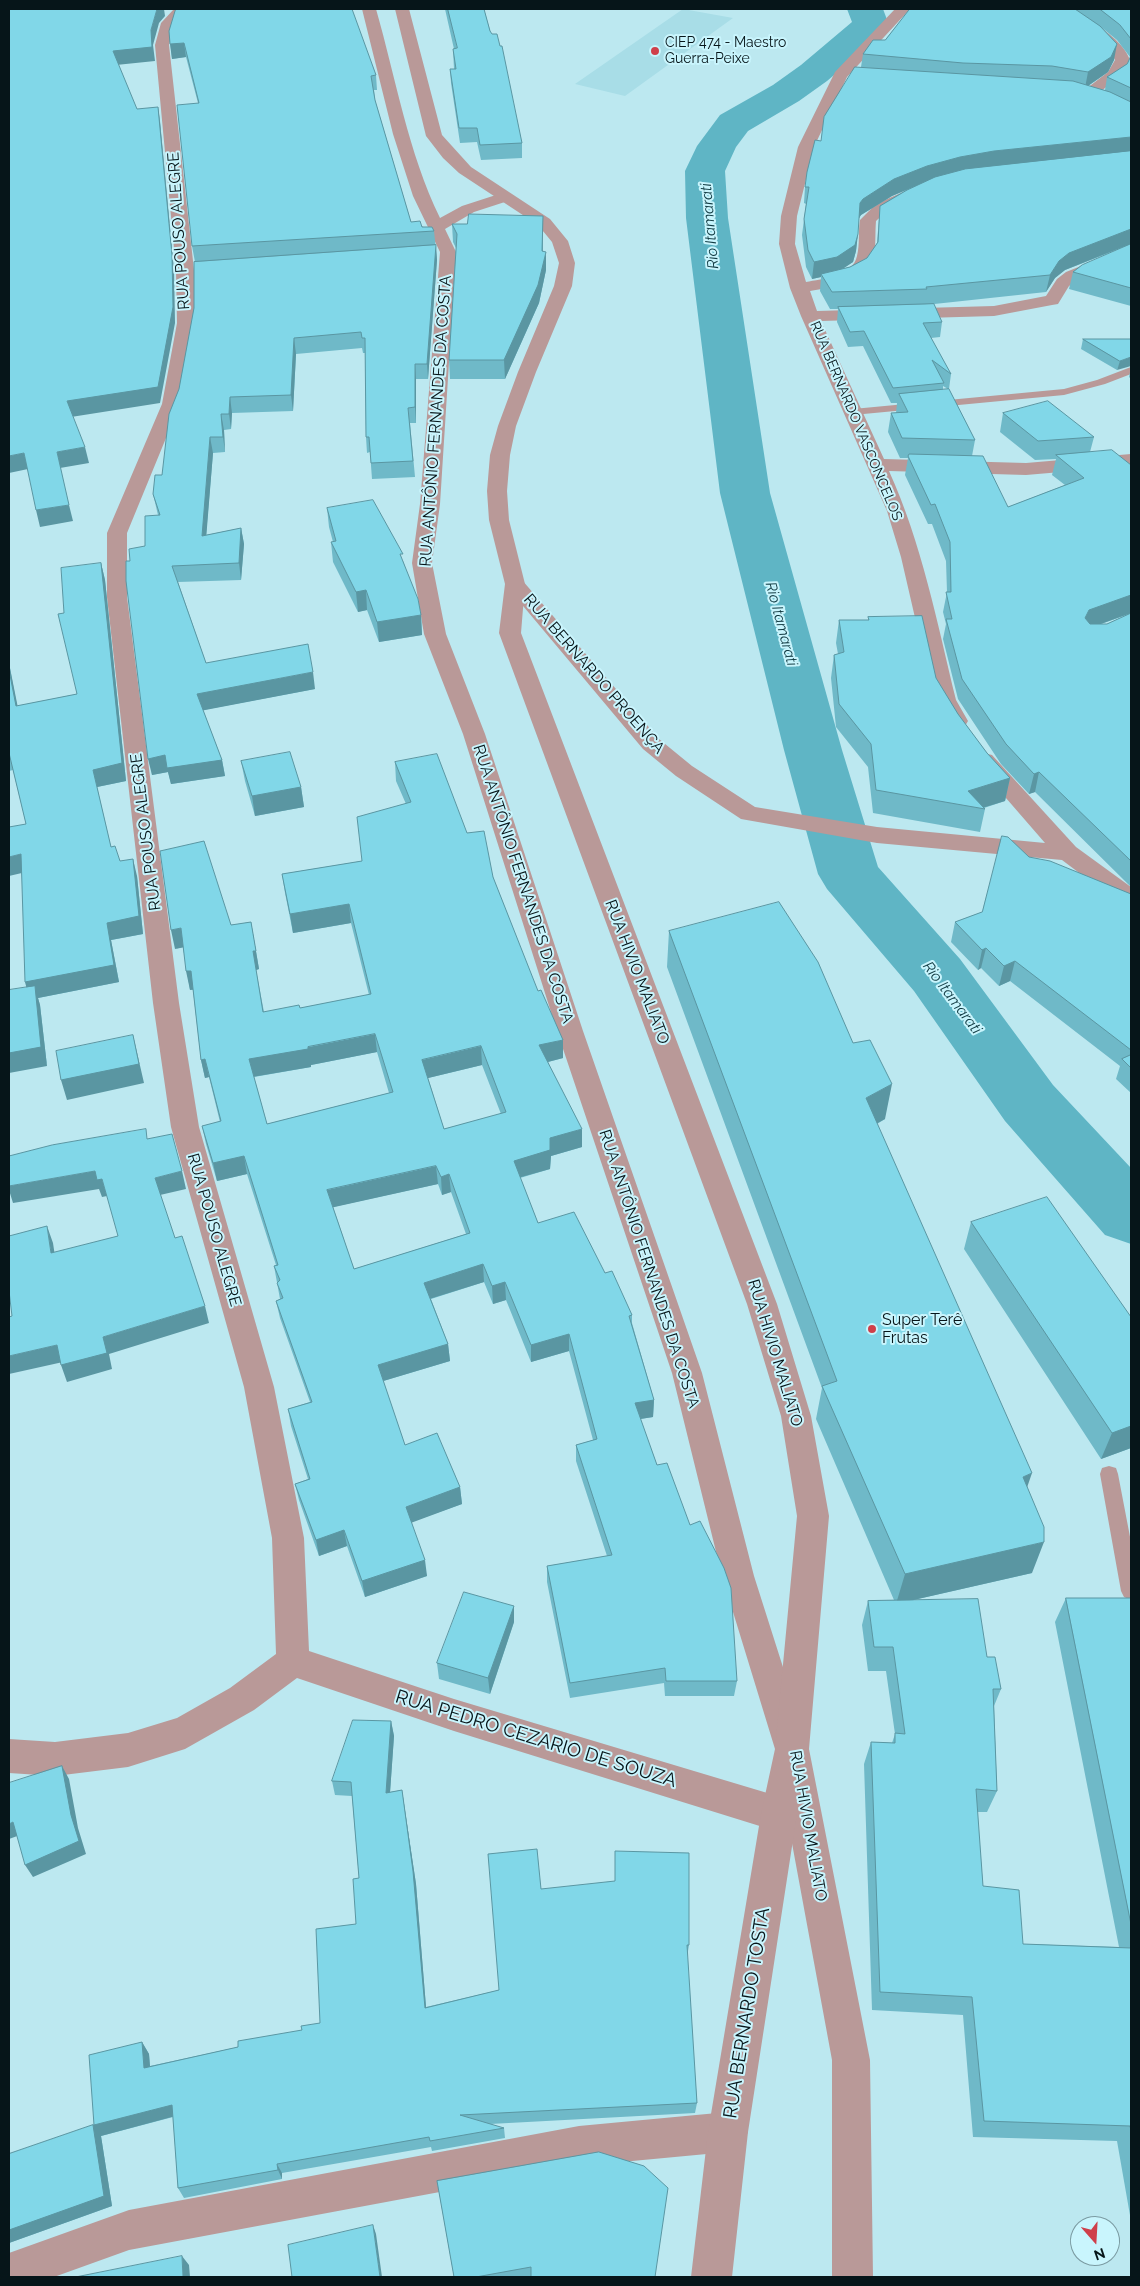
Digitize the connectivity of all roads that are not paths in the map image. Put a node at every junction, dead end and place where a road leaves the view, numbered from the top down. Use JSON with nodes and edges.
{"nodes":[{"id":1,"x":182,"y":9,"type":"edge"},
{"id":2,"x":369,"y":9,"type":"edge"},
{"id":3,"x":402,"y":9,"type":"edge"},
{"id":4,"x":904,"y":9,"type":"edge"},
{"id":5,"x":1076,"y":18,"type":"edge"},
{"id":6,"x":840,"y":75,"type":"junction"},
{"id":7,"x":860,"y":76,"type":"edge"},
{"id":8,"x":1072,"y":90,"type":"edge"},
{"id":9,"x":1087,"y":95,"type":"junction"},
{"id":10,"x":1105,"y":102,"type":"edge"},
{"id":11,"x":928,"y":188,"type":"edge"},
{"id":12,"x":505,"y":197,"type":"junction"},
{"id":13,"x":436,"y":227,"type":"junction"},
{"id":14,"x":1131,"y":251,"type":"edge"},
{"id":15,"x":800,"y":288,"type":"junction"},
{"id":16,"x":810,"y":316,"type":"junction"},
{"id":17,"x":1131,"y":370,"type":"edge"},
{"id":18,"x":853,"y":412,"type":"junction"},
{"id":19,"x":1131,"y":460,"type":"edge"},
{"id":20,"x":878,"y":465,"type":"junction"},
{"id":21,"x":515,"y":584,"type":"junction"},
{"id":22,"x":1068,"y":853,"type":"junction"},
{"id":23,"x":1131,"y":899,"type":"edge"},
{"id":24,"x":1109,"y":1474,"type":"dead end"},
{"id":25,"x":1131,"y":1590,"type":"edge"},
{"id":26,"x":293,"y":1661,"type":"junction"},
{"id":27,"x":792,"y":1749,"type":"junction"},
{"id":28,"x":9,"y":1756,"type":"edge"},
{"id":29,"x":779,"y":1814,"type":"junction"},
{"id":30,"x":728,"y":2132,"type":"junction"},
{"id":31,"x":9,"y":2273,"type":"edge"},
{"id":32,"x":712,"y":2277,"type":"edge"},
{"id":33,"x":853,"y":2277,"type":"edge"}],
"edges":[{"from":1,"to":26,"type":"street","name":"RUA POUSO ALEGRE"},
{"from":2,"to":13,"type":"street","name":"RUA ANTÔNIO FERNANDES DA COSTA"},
{"from":3,"to":12,"type":"street"},
{"from":4,"to":6,"type":"street","name":"RUA BERNARDO VASCONCELOS"},
{"from":5,"to":9,"type":"street"},
{"from":6,"to":7,"type":"street"},
{"from":6,"to":15,"type":"street","name":"RUA BERNARDO VASCONCELOS"},
{"from":8,"to":9,"type":"street"},
{"from":9,"to":10,"type":"street"},
{"from":11,"to":15,"type":"street"},
{"from":12,"to":13,"type":"street"},
{"from":12,"to":21,"type":"street","name":"RUA HIVIO MALIATO"},
{"from":13,"to":27,"type":"street","name":"RUA ANTÔNIO FERNANDES DA COSTA"},
{"from":14,"to":16,"type":"street"},
{"from":15,"to":16,"type":"street","name":"RUA BERNARDO VASCONCELOS"},
{"from":16,"to":18,"type":"street","name":"RUA BERNARDO VASCONCELOS"},
{"from":17,"to":18,"type":"lane"},
{"from":18,"to":20,"type":"street","name":"RUA BERNARDO VASCONCELOS"},
{"from":19,"to":20,"type":"street"},
{"from":20,"to":22,"type":"street","name":"RUA BERNARDO VASCONCELOS"},
{"from":21,"to":22,"type":"street","name":"RUA BERNARDO PROENÇA"},
{"from":21,"to":27,"type":"street","name":"RUA HIVIO MALIATO"},
{"from":22,"to":23,"type":"street","name":"RUA BERNARDO VASCONCELOS"},
{"from":24,"to":25,"type":"lane"},
{"from":26,"to":28,"type":"street"},
{"from":26,"to":29,"type":"street","name":"RUA PEDRO CEZARIO DE SOUZA"},
{"from":27,"to":29,"type":"street","name":"RUA BERNARDO TOSTA"},
{"from":27,"to":33,"type":"street","name":"RUA HIVIO MALIATO"},
{"from":29,"to":30,"type":"street","name":"RUA BERNARDO TOSTA"},
{"from":30,"to":31,"type":"street"},
{"from":30,"to":32,"type":"street","name":"RUA BERNARDO TOSTA"}]}
